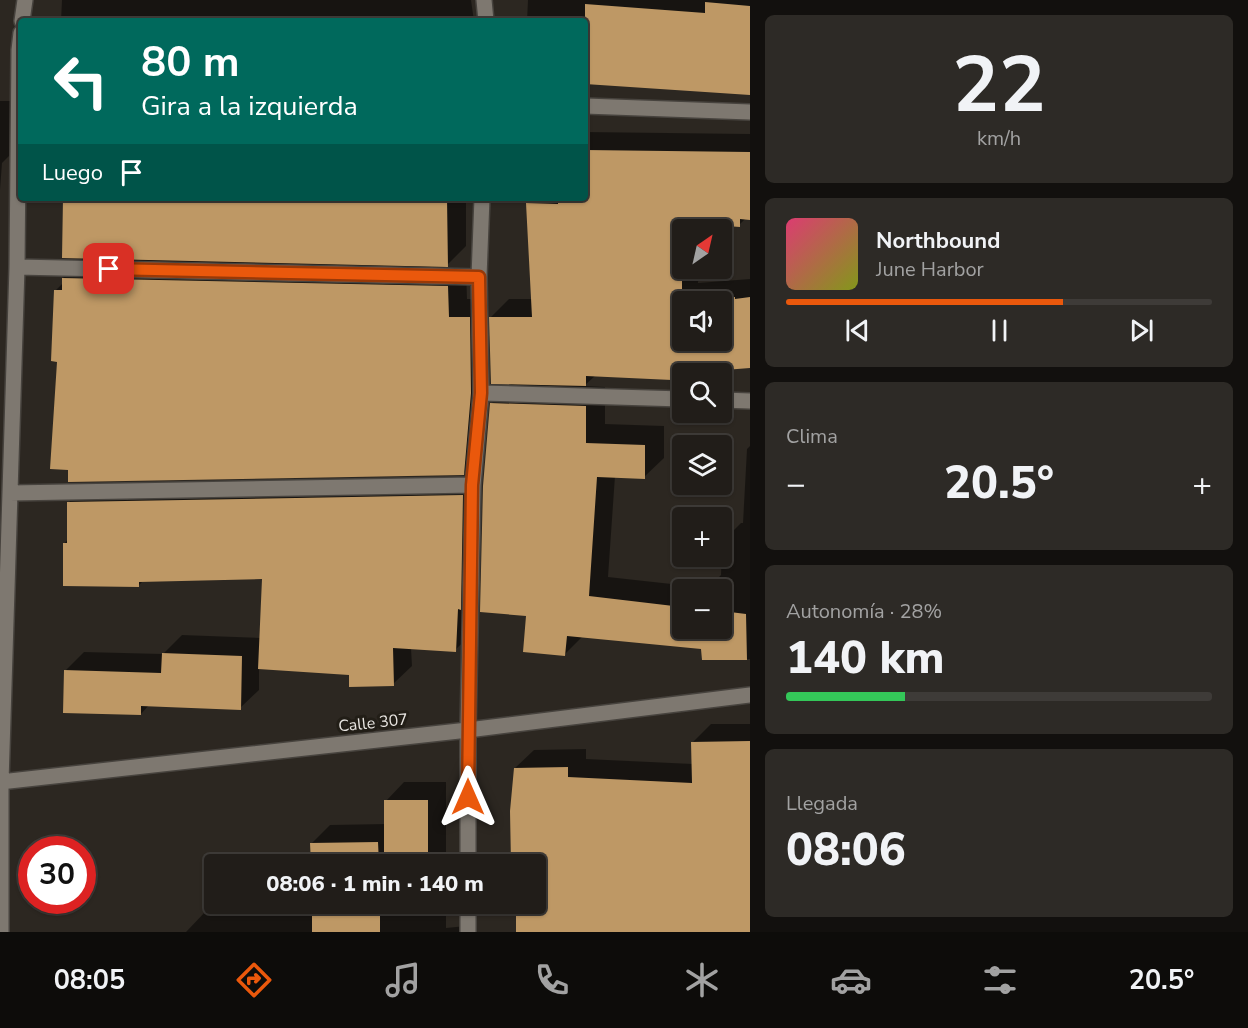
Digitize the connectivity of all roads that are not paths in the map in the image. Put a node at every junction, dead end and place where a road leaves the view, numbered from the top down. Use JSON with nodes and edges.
{"nodes":[{"id":1,"x":25,"y":0,"type":"edge"},
{"id":2,"x":484,"y":0,"type":"edge"},
{"id":3,"x":22,"y":18,"type":"edge"},
{"id":4,"x":486,"y":18,"type":"edge"},
{"id":5,"x":588,"y":106,"type":"edge"},
{"id":6,"x":750,"y":112,"type":"edge"},
{"id":7,"x":18,"y":195,"type":"edge"},
{"id":8,"x":482,"y":201,"type":"edge"},
{"id":9,"x":17,"y":267,"type":"junction"},
{"id":10,"x":479,"y":277,"type":"junction"},
{"id":11,"x":481,"y":393,"type":"junction"},
{"id":12,"x":672,"y":399,"type":"edge"},
{"id":13,"x":732,"y":400,"type":"edge"},
{"id":14,"x":750,"y":401,"type":"edge"},
{"id":15,"x":472,"y":485,"type":"junction"},
{"id":16,"x":10,"y":493,"type":"junction"},
{"id":17,"x":750,"y":695,"type":"edge"},
{"id":18,"x":468,"y":730,"type":"junction"},
{"id":19,"x":1,"y":782,"type":"edge"},
{"id":20,"x":468,"y":854,"type":"edge"},
{"id":21,"x":468,"y":914,"type":"edge"},
{"id":22,"x":1,"y":932,"type":"edge"},
{"id":23,"x":468,"y":932,"type":"edge"}],
"edges":[{"from":1,"to":3,"type":"street"},
{"from":2,"to":4,"type":"street"},
{"from":5,"to":6,"type":"street"},
{"from":7,"to":9,"type":"street"},
{"from":8,"to":10,"type":"street"},
{"from":9,"to":10,"type":"street"},
{"from":9,"to":16,"type":"street"},
{"from":10,"to":11,"type":"street"},
{"from":11,"to":12,"type":"street"},
{"from":11,"to":15,"type":"street"},
{"from":13,"to":14,"type":"street"},
{"from":15,"to":16,"type":"street"},
{"from":15,"to":18,"type":"street"},
{"from":16,"to":19,"type":"street"},
{"from":17,"to":18,"type":"street","name":"Calle 307"},
{"from":18,"to":19,"type":"street","name":"Calle 307"},
{"from":18,"to":20,"type":"street"},
{"from":19,"to":22,"type":"street"},
{"from":21,"to":23,"type":"street"}]}
